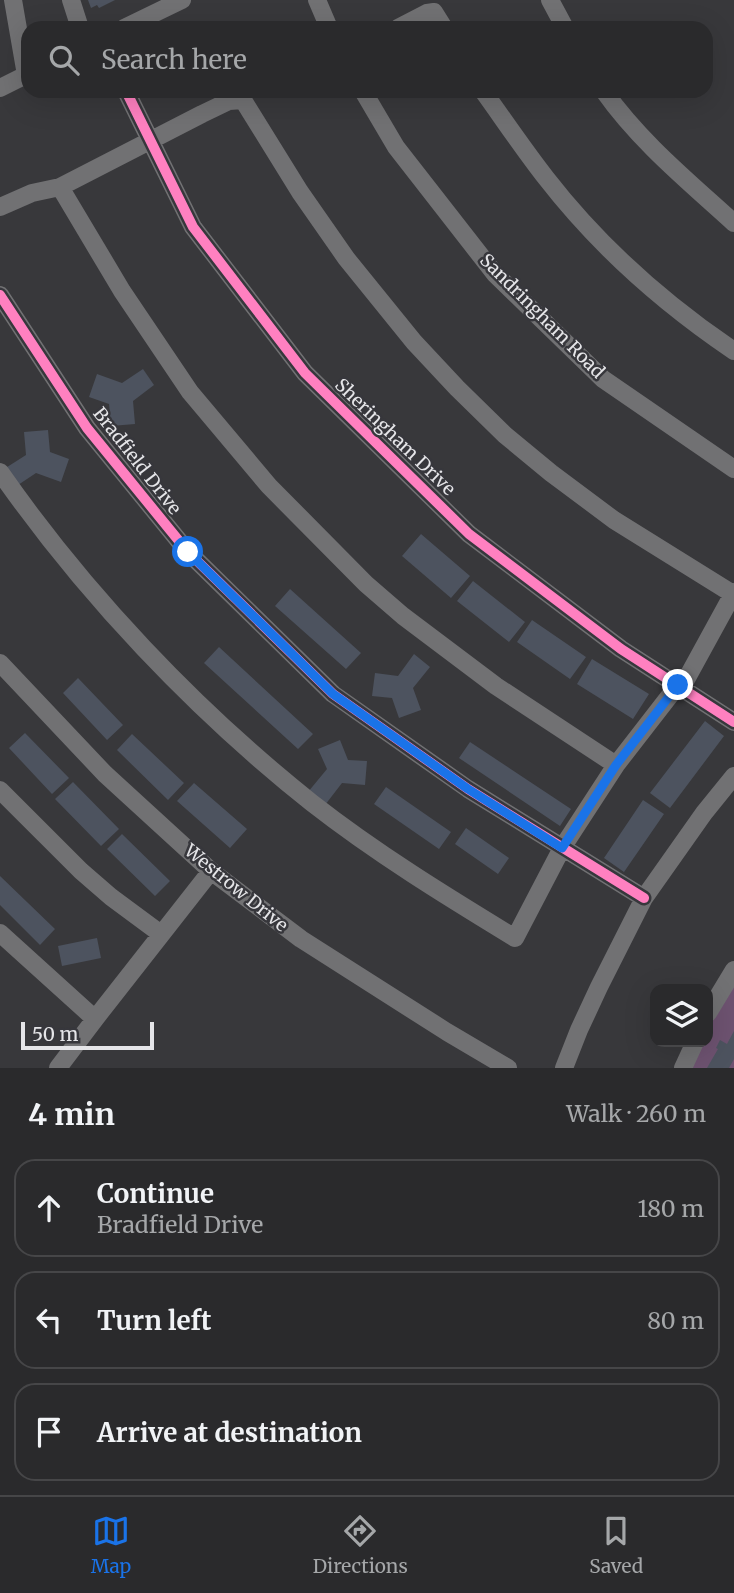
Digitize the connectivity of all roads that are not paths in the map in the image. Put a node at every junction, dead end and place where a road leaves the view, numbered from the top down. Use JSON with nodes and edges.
{"nodes":[{"id":1,"x":13,"y":0,"type":"edge"},
{"id":2,"x":71,"y":0,"type":"edge"},
{"id":3,"x":182,"y":0,"type":"edge"},
{"id":4,"x":317,"y":0,"type":"edge"},
{"id":5,"x":550,"y":0,"type":"edge"},
{"id":6,"x":78,"y":21,"type":"edge"},
{"id":7,"x":138,"y":21,"type":"edge"},
{"id":8,"x":326,"y":21,"type":"edge"},
{"id":9,"x":411,"y":21,"type":"edge"},
{"id":10,"x":440,"y":21,"type":"edge"},
{"id":11,"x":561,"y":21,"type":"edge"},
{"id":12,"x":21,"y":42,"type":"edge"},
{"id":13,"x":21,"y":77,"type":"edge"},
{"id":14,"x":0,"y":88,"type":"edge"},
{"id":15,"x":129,"y":98,"type":"edge"},
{"id":16,"x":367,"y":98,"type":"edge"},
{"id":17,"x":488,"y":98,"type":"edge"},
{"id":18,"x":609,"y":98,"type":"edge"},
{"id":19,"x":150,"y":141,"type":"junction"},
{"id":20,"x":60,"y":187,"type":"junction"},
{"id":21,"x":0,"y":207,"type":"edge"},
{"id":22,"x":734,"y":223,"type":"edge"},
{"id":23,"x":0,"y":295,"type":"edge"},
{"id":24,"x":734,"y":351,"type":"edge"},
{"id":25,"x":734,"y":469,"type":"edge"},
{"id":26,"x":0,"y":472,"type":"edge"},
{"id":27,"x":733,"y":593,"type":"edge"},
{"id":28,"x":0,"y":663,"type":"edge"},
{"id":29,"x":680,"y":686,"type":"junction"},
{"id":30,"x":734,"y":722,"type":"edge"},
{"id":31,"x":616,"y":765,"type":"junction"},
{"id":32,"x":734,"y":776,"type":"edge"},
{"id":33,"x":0,"y":790,"type":"edge"},
{"id":34,"x":562,"y":848,"type":"junction"},
{"id":35,"x":211,"y":872,"type":"junction"},
{"id":36,"x":644,"y":898,"type":"junction"},
{"id":37,"x":0,"y":933,"type":"edge"},
{"id":38,"x":161,"y":934,"type":"junction"},
{"id":39,"x":734,"y":970,"type":"edge"},
{"id":40,"x":713,"y":1005,"type":"edge"},
{"id":41,"x":95,"y":1019,"type":"junction"},
{"id":42,"x":693,"y":1047,"type":"edge"},
{"id":43,"x":58,"y":1068,"type":"edge"},
{"id":44,"x":508,"y":1068,"type":"edge"},
{"id":45,"x":564,"y":1068,"type":"edge"},
{"id":46,"x":683,"y":1068,"type":"edge"}],
"edges":[{"from":1,"to":12,"type":"street"},
{"from":2,"to":6,"type":"street"},
{"from":3,"to":7,"type":"street"},
{"from":4,"to":8,"type":"street"},
{"from":5,"to":11,"type":"street"},
{"from":9,"to":10,"type":"street"},
{"from":13,"to":14,"type":"street"},
{"from":15,"to":19,"type":"street","name":"Sheringham Drive"},
{"from":16,"to":25,"type":"street","name":"Sandringham Road"},
{"from":17,"to":24,"type":"street"},
{"from":18,"to":22,"type":"street"},
{"from":19,"to":20,"type":"street"},
{"from":19,"to":27,"type":"street"},
{"from":19,"to":29,"type":"street","name":"Sheringham Drive"},
{"from":20,"to":21,"type":"street"},
{"from":20,"to":31,"type":"street"},
{"from":23,"to":34,"type":"street","name":"Bradfield Drive"},
{"from":26,"to":34,"type":"street"},
{"from":27,"to":29,"type":"street"},
{"from":28,"to":35,"type":"street","name":"Westrow Drive"},
{"from":29,"to":30,"type":"street","name":"Sheringham Drive"},
{"from":29,"to":31,"type":"street"},
{"from":31,"to":34,"type":"street"},
{"from":32,"to":36,"type":"street"},
{"from":33,"to":38,"type":"street"},
{"from":34,"to":36,"type":"street","name":"Bradfield Drive"},
{"from":35,"to":38,"type":"street"},
{"from":35,"to":44,"type":"street","name":"Westrow Drive"},
{"from":36,"to":45,"type":"street"},
{"from":37,"to":41,"type":"street"},
{"from":38,"to":41,"type":"street"},
{"from":39,"to":40,"type":"street"},
{"from":41,"to":43,"type":"street"},
{"from":42,"to":46,"type":"street"}]}
